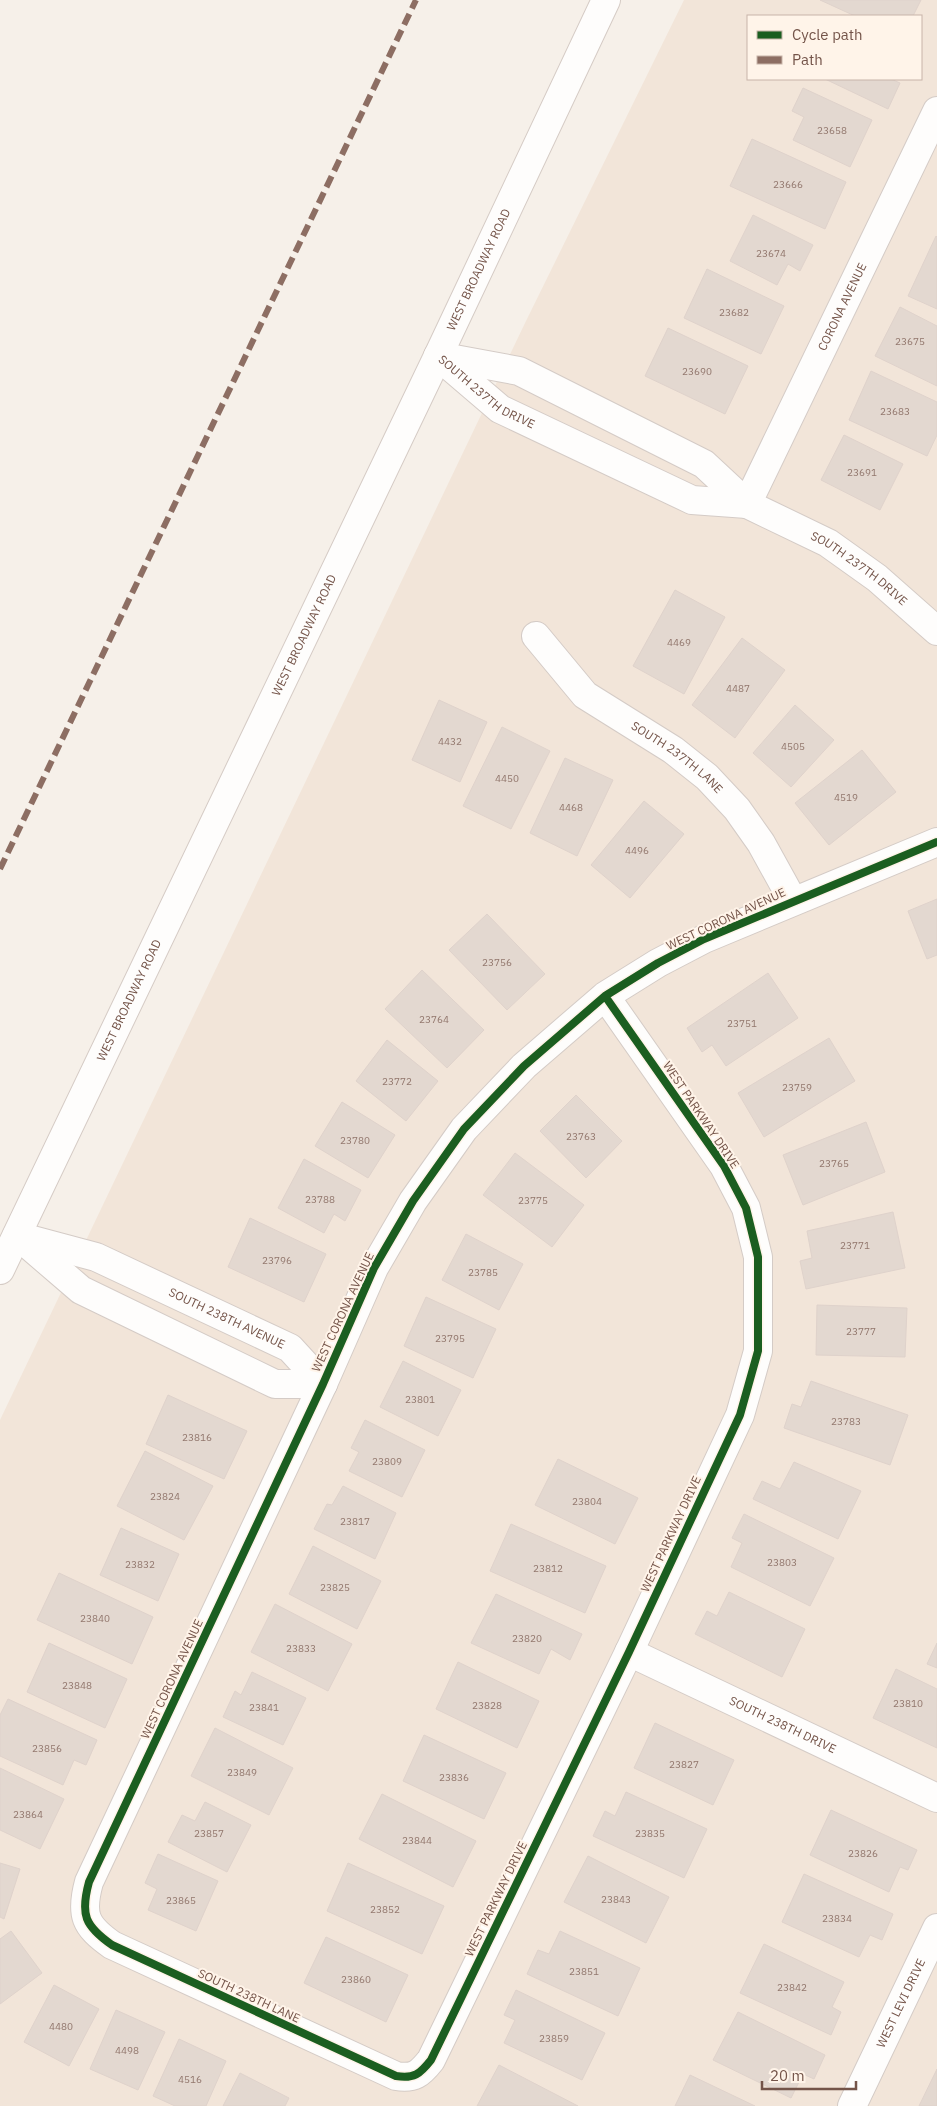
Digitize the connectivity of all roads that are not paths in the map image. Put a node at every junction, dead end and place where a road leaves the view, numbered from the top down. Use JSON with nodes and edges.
{"nodes":[{"id":1,"x":606,"y":0,"type":"edge"},
{"id":2,"x":937,"y":111,"type":"edge"},
{"id":3,"x":438,"y":356,"type":"junction"},
{"id":4,"x":747,"y":504,"type":"junction"},
{"id":5,"x":937,"y":631,"type":"edge"},
{"id":6,"x":536,"y":636,"type":"dead end"},
{"id":7,"x":937,"y":842,"type":"edge"},
{"id":8,"x":793,"y":901,"type":"junction"},
{"id":9,"x":605,"y":996,"type":"junction"},
{"id":10,"x":17,"y":1235,"type":"junction"},
{"id":11,"x":0,"y":1270,"type":"edge"},
{"id":12,"x":323,"y":1384,"type":"junction"},
{"id":13,"x":629,"y":1652,"type":"junction"},
{"id":14,"x":937,"y":1798,"type":"edge"},
{"id":15,"x":85,"y":1917,"type":"joint"},
{"id":16,"x":937,"y":1928,"type":"edge"},
{"id":17,"x":415,"y":2077,"type":"joint"},
{"id":18,"x":852,"y":2106,"type":"edge"}],
"edges":[{"from":1,"to":3,"type":"street","name":"WEST BROADWAY ROAD"},
{"from":2,"to":4,"type":"street","name":"CORONA AVENUE"},
{"from":3,"to":4,"type":"street","name":"SOUTH 237TH DRIVE"},
{"from":3,"to":4,"type":"street","name":"SOUTH 237TH DRIVE"},
{"from":3,"to":10,"type":"street","name":"WEST BROADWAY ROAD"},
{"from":4,"to":5,"type":"street","name":"SOUTH 237TH DRIVE"},
{"from":6,"to":8,"type":"street","name":"SOUTH 237TH LANE"},
{"from":7,"to":8,"type":"street","name":"WEST CORONA AVENUE"},
{"from":8,"to":9,"type":"street","name":"WEST CORONA AVENUE"},
{"from":9,"to":12,"type":"street","name":"WEST CORONA AVENUE"},
{"from":9,"to":13,"type":"street","name":"WEST PARKWAY DRIVE"},
{"from":10,"to":11,"type":"street","name":"WEST BROADWAY ROAD"},
{"from":10,"to":12,"type":"street","name":"SOUTH 238TH AVENUE"},
{"from":10,"to":12,"type":"street"},
{"from":12,"to":15,"type":"street","name":"WEST CORONA AVENUE"},
{"from":13,"to":14,"type":"street","name":"SOUTH 238TH DRIVE"},
{"from":13,"to":17,"type":"street","name":"WEST PARKWAY DRIVE"},
{"from":15,"to":17,"type":"street","name":"SOUTH 238TH LANE"},
{"from":16,"to":18,"type":"street","name":"WEST LEVI DRIVE"}]}
